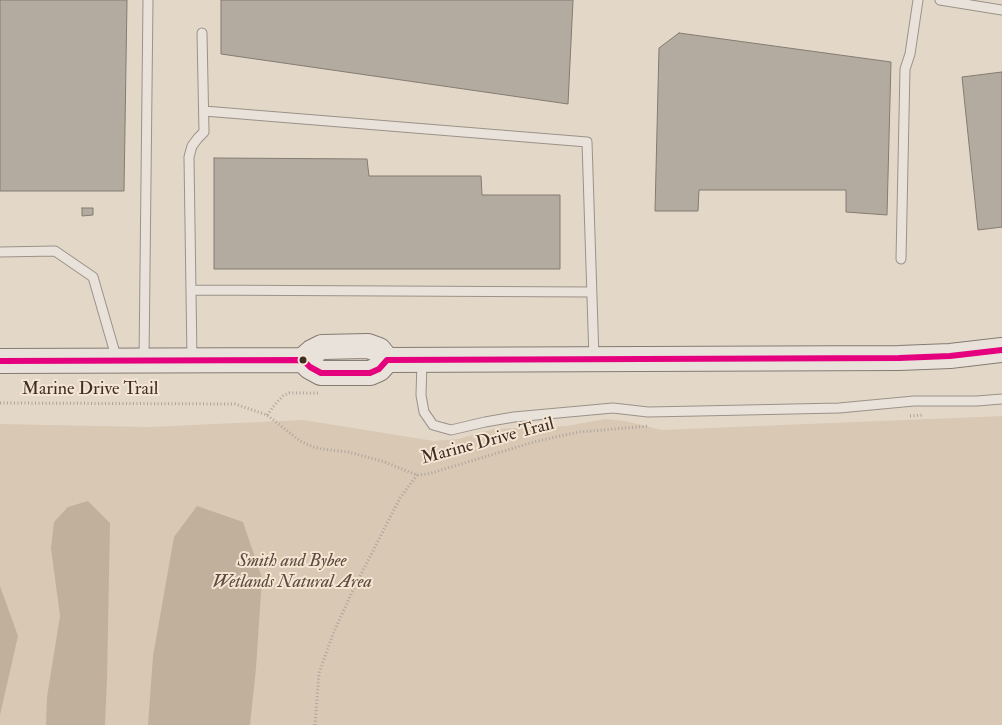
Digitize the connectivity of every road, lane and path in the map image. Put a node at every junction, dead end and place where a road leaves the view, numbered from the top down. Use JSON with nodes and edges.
{"nodes":[{"id":1,"x":148,"y":0,"type":"edge"},
{"id":2,"x":918,"y":0,"type":"edge"},
{"id":3,"x":940,"y":0,"type":"edge"},
{"id":4,"x":1002,"y":10,"type":"edge"},
{"id":5,"x":202,"y":33,"type":"dead end"},
{"id":6,"x":204,"y":111,"type":"junction"},
{"id":7,"x":0,"y":252,"type":"edge"},
{"id":8,"x":901,"y":258,"type":"dead end"},
{"id":9,"x":191,"y":290,"type":"junction"},
{"id":10,"x":592,"y":292,"type":"junction"},
{"id":11,"x":1002,"y":350,"type":"edge"},
{"id":12,"x":422,"y":359,"type":"junction"},
{"id":13,"x":594,"y":359,"type":"junction"},
{"id":14,"x":118,"y":360,"type":"junction"},
{"id":15,"x":144,"y":360,"type":"junction"},
{"id":16,"x":192,"y":360,"type":"junction"},
{"id":17,"x":0,"y":361,"type":"edge"},
{"id":18,"x":320,"y":394,"type":"dead end"},
{"id":19,"x":1002,"y":399,"type":"edge"},
{"id":20,"x":0,"y":403,"type":"edge"},
{"id":21,"x":267,"y":415,"type":"junction"},
{"id":22,"x":580,"y":432,"type":"dead end"},
{"id":23,"x":417,"y":475,"type":"junction"},
{"id":24,"x":316,"y":725,"type":"edge"}],
"edges":[{"from":1,"to":15,"type":"lane"},
{"from":2,"to":8,"type":"lane"},
{"from":3,"to":4,"type":"lane"},
{"from":5,"to":6,"type":"lane"},
{"from":6,"to":9,"type":"lane"},
{"from":6,"to":10,"type":"lane"},
{"from":7,"to":14,"type":"lane"},
{"from":9,"to":10,"type":"lane"},
{"from":9,"to":16,"type":"lane"},
{"from":10,"to":13,"type":"lane"},
{"from":11,"to":13,"type":"main road"},
{"from":12,"to":13,"type":"main road"},
{"from":12,"to":16,"type":"main road"},
{"from":12,"to":19,"type":"lane"},
{"from":14,"to":15,"type":"main road"},
{"from":14,"to":17,"type":"main road"},
{"from":15,"to":16,"type":"main road"},
{"from":18,"to":21,"type":"path"},
{"from":20,"to":21,"type":"path","name":"Marine Drive Trail"},
{"from":21,"to":23,"type":"path","name":"Marine Drive Trail"},
{"from":22,"to":23,"type":"path","name":"Marine Drive Trail"},
{"from":23,"to":24,"type":"path"}]}
